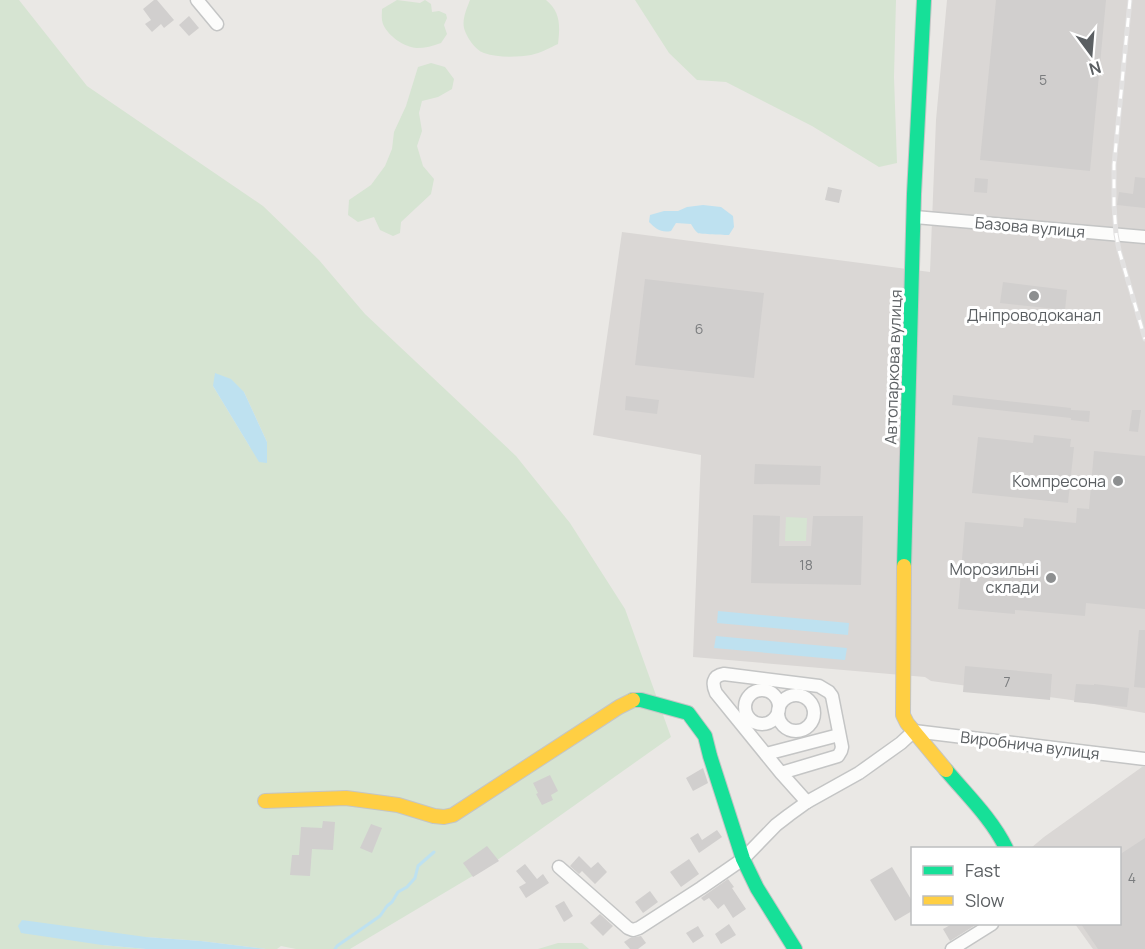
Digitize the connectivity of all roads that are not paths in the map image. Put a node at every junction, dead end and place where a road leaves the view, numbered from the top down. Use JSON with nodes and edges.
{"nodes":[{"id":1,"x":197,"y":0,"type":"edge"},
{"id":2,"x":924,"y":0,"type":"edge"},
{"id":3,"x":217,"y":24,"type":"dead end"},
{"id":4,"x":915,"y":217,"type":"junction"},
{"id":5,"x":1145,"y":237,"type":"edge"},
{"id":6,"x":836,"y":715,"type":"junction"},
{"id":7,"x":814,"y":716,"type":"junction"},
{"id":8,"x":914,"y":731,"type":"junction"},
{"id":9,"x":839,"y":735,"type":"junction"},
{"id":10,"x":766,"y":754,"type":"junction"},
{"id":11,"x":1145,"y":759,"type":"edge"},
{"id":12,"x":781,"y":773,"type":"junction"},
{"id":13,"x":265,"y":801,"type":"dead end"},
{"id":14,"x":807,"y":802,"type":"junction"},
{"id":15,"x":1005,"y":847,"type":"edge"},
{"id":16,"x":743,"y":859,"type":"junction"},
{"id":17,"x":559,"y":867,"type":"dead end"},
{"id":18,"x":990,"y":925,"type":"edge"},
{"id":19,"x":795,"y":949,"type":"edge"},
{"id":20,"x":952,"y":949,"type":"edge"}],
"edges":[{"from":1,"to":3,"type":"street"},
{"from":2,"to":4,"type":"street","name":"Автопаркова вулиця"},
{"from":4,"to":5,"type":"street","name":"Базова вулиця"},
{"from":4,"to":8,"type":"street","name":"Автопаркова вулиця"},
{"from":6,"to":7,"type":"street"},
{"from":6,"to":9,"type":"street"},
{"from":6,"to":10,"type":"street"},
{"from":7,"to":7,"type":"street"},
{"from":8,"to":11,"type":"street","name":"Виробнича вулиця"},
{"from":8,"to":14,"type":"street"},
{"from":8,"to":15,"type":"street","name":"Автопаркова вулиця"},
{"from":9,"to":10,"type":"street"},
{"from":9,"to":12,"type":"street"},
{"from":10,"to":12,"type":"street"},
{"from":12,"to":14,"type":"street"},
{"from":13,"to":16,"type":"street"},
{"from":14,"to":16,"type":"street"},
{"from":16,"to":17,"type":"street"},
{"from":16,"to":19,"type":"street"},
{"from":18,"to":20,"type":"street"}]}
